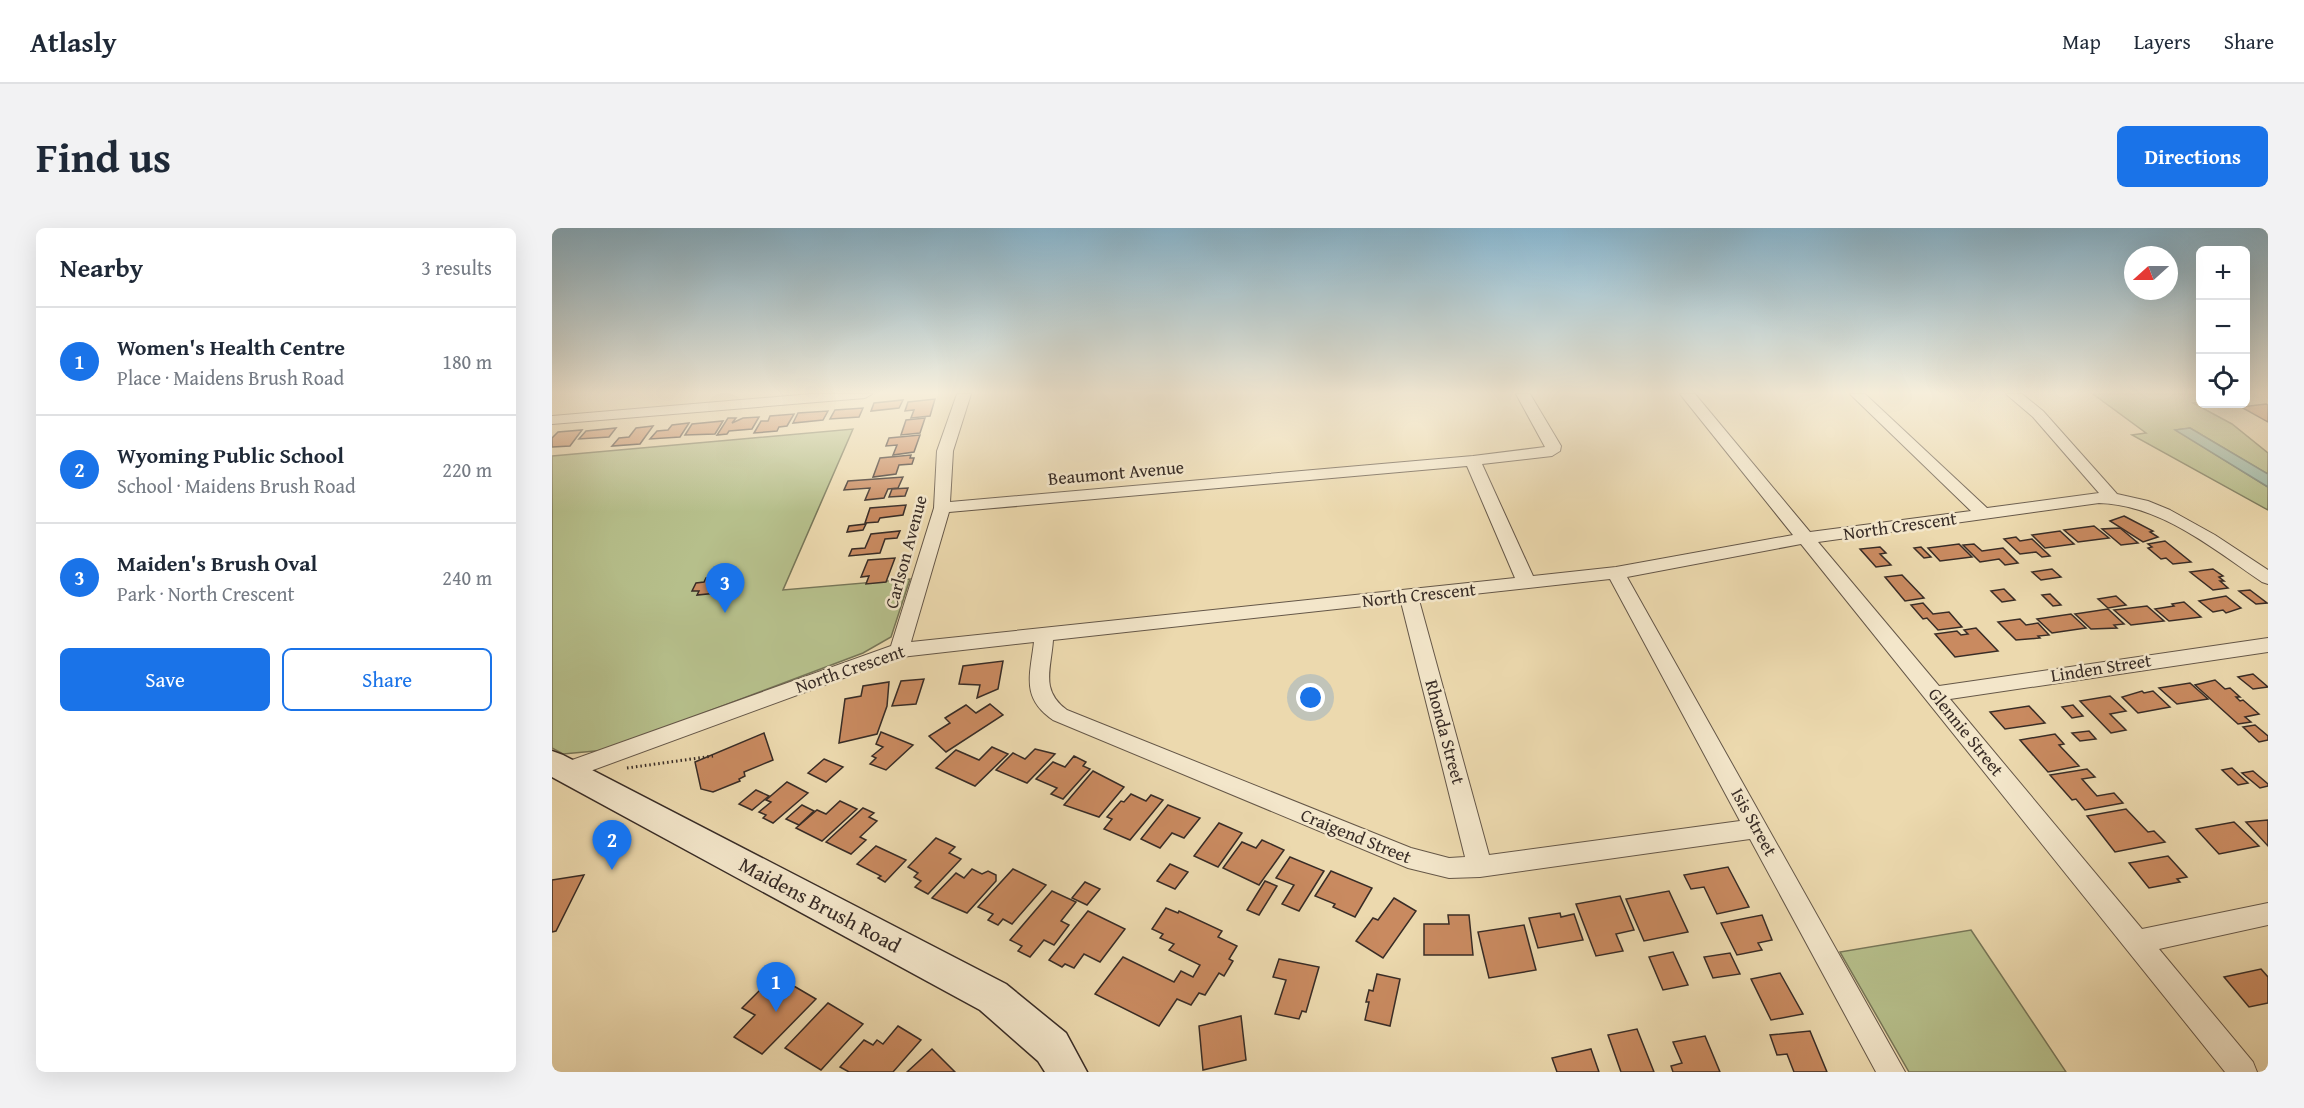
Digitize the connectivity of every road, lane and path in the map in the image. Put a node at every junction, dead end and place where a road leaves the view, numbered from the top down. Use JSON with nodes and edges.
{"nodes":[{"id":1,"x":951,"y":433,"type":"edge"},
{"id":2,"x":1546,"y":433,"type":"edge"},
{"id":3,"x":1721,"y":433,"type":"edge"},
{"id":4,"x":1899,"y":433,"type":"edge"},
{"id":5,"x":2055,"y":433,"type":"edge"},
{"id":6,"x":1473,"y":460,"type":"junction"},
{"id":7,"x":2111,"y":497,"type":"junction"},
{"id":8,"x":942,"y":508,"type":"junction"},
{"id":9,"x":1985,"y":515,"type":"junction"},
{"id":10,"x":1807,"y":538,"type":"junction"},
{"id":11,"x":1616,"y":573,"type":"junction"},
{"id":12,"x":2268,"y":578,"type":"edge"},
{"id":13,"x":1527,"y":584,"type":"junction"},
{"id":14,"x":1409,"y":597,"type":"junction"},
{"id":15,"x":1044,"y":635,"type":"junction"},
{"id":16,"x":2268,"y":645,"type":"edge"},
{"id":17,"x":899,"y":650,"type":"junction"},
{"id":18,"x":1935,"y":694,"type":"junction"},
{"id":19,"x":713,"y":756,"type":"dead end"},
{"id":20,"x":559,"y":767,"type":"edge"},
{"id":21,"x":627,"y":768,"type":"dead end"},
{"id":22,"x":1757,"y":828,"type":"junction"},
{"id":23,"x":1480,"y":867,"type":"junction"},
{"id":24,"x":2268,"y":914,"type":"edge"},
{"id":25,"x":2137,"y":942,"type":"junction"},
{"id":26,"x":1067,"y":1072,"type":"edge"},
{"id":27,"x":1891,"y":1072,"type":"edge"},
{"id":28,"x":2243,"y":1072,"type":"edge"}],
"edges":[{"from":1,"to":8,"type":"street","name":"Carlson Avenue"},
{"from":2,"to":6,"type":"street","name":"Beaumont Avenue"},
{"from":3,"to":10,"type":"street","name":"Glennie Street"},
{"from":4,"to":9,"type":"street"},
{"from":5,"to":7,"type":"street"},
{"from":6,"to":8,"type":"street","name":"Beaumont Avenue"},
{"from":6,"to":13,"type":"street"},
{"from":7,"to":9,"type":"street","name":"North Crescent"},
{"from":7,"to":12,"type":"street","name":"North Crescent"},
{"from":8,"to":17,"type":"street","name":"Carlson Avenue"},
{"from":9,"to":10,"type":"street","name":"North Crescent"},
{"from":10,"to":11,"type":"street","name":"North Crescent"},
{"from":10,"to":18,"type":"street","name":"Glennie Street"},
{"from":11,"to":13,"type":"street","name":"North Crescent"},
{"from":11,"to":22,"type":"street","name":"Isis Street"},
{"from":13,"to":14,"type":"street","name":"North Crescent"},
{"from":14,"to":15,"type":"street","name":"North Crescent"},
{"from":14,"to":23,"type":"street","name":"Rhonda Street"},
{"from":15,"to":17,"type":"street","name":"North Crescent"},
{"from":15,"to":23,"type":"street","name":"Craigend Street"},
{"from":16,"to":18,"type":"street","name":"Linden Street"},
{"from":17,"to":20,"type":"street","name":"North Crescent"},
{"from":18,"to":25,"type":"street","name":"Glennie Street"},
{"from":19,"to":21,"type":"path"},
{"from":20,"to":26,"type":"street","name":"Maidens Brush Road"},
{"from":22,"to":23,"type":"street","name":"Craigend Street"},
{"from":22,"to":27,"type":"street","name":"Isis Street"},
{"from":24,"to":25,"type":"street"},
{"from":25,"to":28,"type":"street","name":"Glennie Street"}]}
